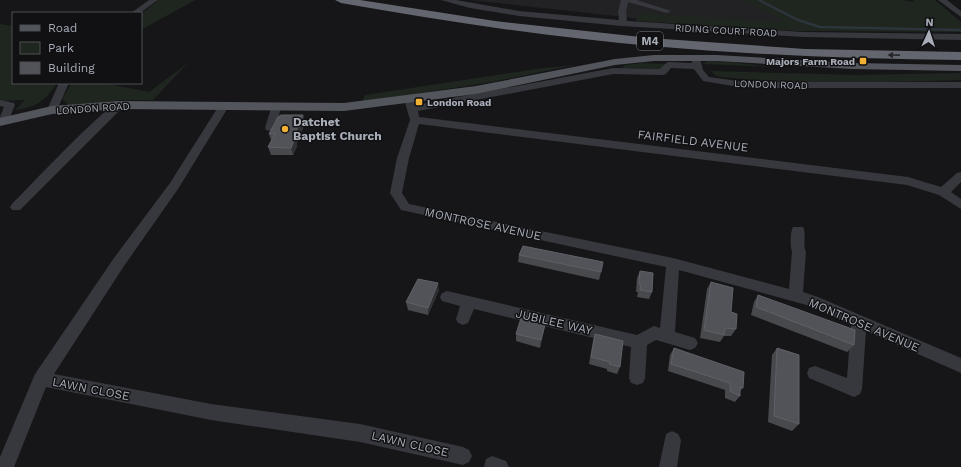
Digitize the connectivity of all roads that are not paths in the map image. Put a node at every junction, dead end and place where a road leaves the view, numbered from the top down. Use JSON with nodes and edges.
{"nodes":[{"id":1,"x":154,"y":0,"type":"edge"},
{"id":2,"x":341,"y":0,"type":"edge"},
{"id":3,"x":389,"y":0,"type":"edge"},
{"id":4,"x":445,"y":0,"type":"edge"},
{"id":5,"x":625,"y":0,"type":"edge"},
{"id":6,"x":629,"y":0,"type":"edge"},
{"id":7,"x":942,"y":0,"type":"edge"},
{"id":8,"x":955,"y":0,"type":"edge"},
{"id":9,"x":961,"y":5,"type":"edge"},
{"id":10,"x":667,"y":11,"type":"dead end"},
{"id":11,"x":136,"y":12,"type":"edge"},
{"id":12,"x":961,"y":16,"type":"edge"},
{"id":13,"x":623,"y":23,"type":"junction"},
{"id":14,"x":961,"y":37,"type":"edge"},
{"id":15,"x":961,"y":46,"type":"edge"},
{"id":16,"x":961,"y":56,"type":"edge"},
{"id":17,"x":696,"y":62,"type":"junction"},
{"id":18,"x":961,"y":68,"type":"edge"},
{"id":19,"x":64,"y":84,"type":"edge"},
{"id":20,"x":961,"y":85,"type":"edge"},
{"id":21,"x":0,"y":103,"type":"edge"},
{"id":22,"x":119,"y":105,"type":"junction"},
{"id":23,"x":224,"y":106,"type":"junction"},
{"id":24,"x":276,"y":108,"type":"junction"},
{"id":25,"x":412,"y":109,"type":"junction"},
{"id":26,"x":52,"y":110,"type":"junction"},
{"id":27,"x":2,"y":122,"type":"edge"},
{"id":28,"x":270,"y":128,"type":"edge"},
{"id":29,"x":961,"y":176,"type":"edge"},
{"id":30,"x":943,"y":192,"type":"junction"},
{"id":31,"x":961,"y":205,"type":"edge"},
{"id":32,"x":16,"y":206,"type":"dead end"},
{"id":33,"x":798,"y":230,"type":"dead end"},
{"id":34,"x":673,"y":263,"type":"junction"},
{"id":35,"x":447,"y":297,"type":"dead end"},
{"id":36,"x":796,"y":297,"type":"junction"},
{"id":37,"x":469,"y":302,"type":"junction"},
{"id":38,"x":463,"y":319,"type":"dead end"},
{"id":39,"x":859,"y":322,"type":"junction"},
{"id":40,"x":660,"y":334,"type":"junction"},
{"id":41,"x":639,"y":342,"type":"junction"},
{"id":42,"x":690,"y":343,"type":"dead end"},
{"id":43,"x":961,"y":366,"type":"edge"},
{"id":44,"x":815,"y":373,"type":"dead end"},
{"id":45,"x":637,"y":378,"type":"dead end"},
{"id":46,"x":41,"y":379,"type":"junction"},
{"id":47,"x":672,"y":440,"type":"dead end"},
{"id":48,"x":463,"y":456,"type":"dead end"},
{"id":49,"x":5,"y":467,"type":"edge"},
{"id":50,"x":668,"y":467,"type":"edge"}],
"edges":[{"from":1,"to":11,"type":"street"},
{"from":16,"to":2,"type":"highway","number":"M4","one_way":true},
{"from":3,"to":15,"type":"highway","number":"M4"},
{"from":4,"to":13,"type":"street","name":"RIDING COURT ROAD"},
{"from":5,"to":13,"type":"street"},
{"from":6,"to":10,"type":"street"},
{"from":7,"to":12,"type":"street"},
{"from":8,"to":9,"type":"street"},
{"from":13,"to":14,"type":"street","name":"RIDING COURT ROAD"},
{"from":17,"to":18,"type":"main road"},
{"from":17,"to":20,"type":"street","name":"LONDON ROAD"},
{"from":17,"to":25,"type":"main road","name":"LONDON ROAD"},
{"from":19,"to":26,"type":"street"},
{"from":21,"to":27,"type":"street"},
{"from":22,"to":23,"type":"main road","name":"LONDON ROAD"},
{"from":22,"to":26,"type":"main road","name":"LONDON ROAD"},
{"from":22,"to":32,"type":"street"},
{"from":23,"to":24,"type":"main road","name":"LONDON ROAD"},
{"from":23,"to":46,"type":"street","name":"LAWN CLOSE"},
{"from":24,"to":25,"type":"main road","name":"LONDON ROAD"},
{"from":24,"to":28,"type":"street"},
{"from":25,"to":30,"type":"street","name":"FAIRFIELD AVENUE"},
{"from":25,"to":34,"type":"street","name":"MONTROSE AVENUE"},
{"from":26,"to":27,"type":"main road","name":"LONDON ROAD"},
{"from":29,"to":30,"type":"street"},
{"from":30,"to":31,"type":"street","name":"FAIRFIELD AVENUE"},
{"from":33,"to":36,"type":"street"},
{"from":34,"to":36,"type":"street","name":"MONTROSE AVENUE"},
{"from":34,"to":40,"type":"street"},
{"from":35,"to":37,"type":"street","name":"JUBILEE WAY"},
{"from":36,"to":39,"type":"street","name":"MONTROSE AVENUE"},
{"from":37,"to":38,"type":"street"},
{"from":37,"to":41,"type":"street","name":"JUBILEE WAY"},
{"from":39,"to":43,"type":"street","name":"MONTROSE AVENUE"},
{"from":39,"to":44,"type":"street"},
{"from":40,"to":41,"type":"street"},
{"from":40,"to":42,"type":"street"},
{"from":41,"to":45,"type":"street"},
{"from":46,"to":48,"type":"street","name":"LAWN CLOSE"},
{"from":46,"to":49,"type":"street"},
{"from":47,"to":50,"type":"street"}]}
